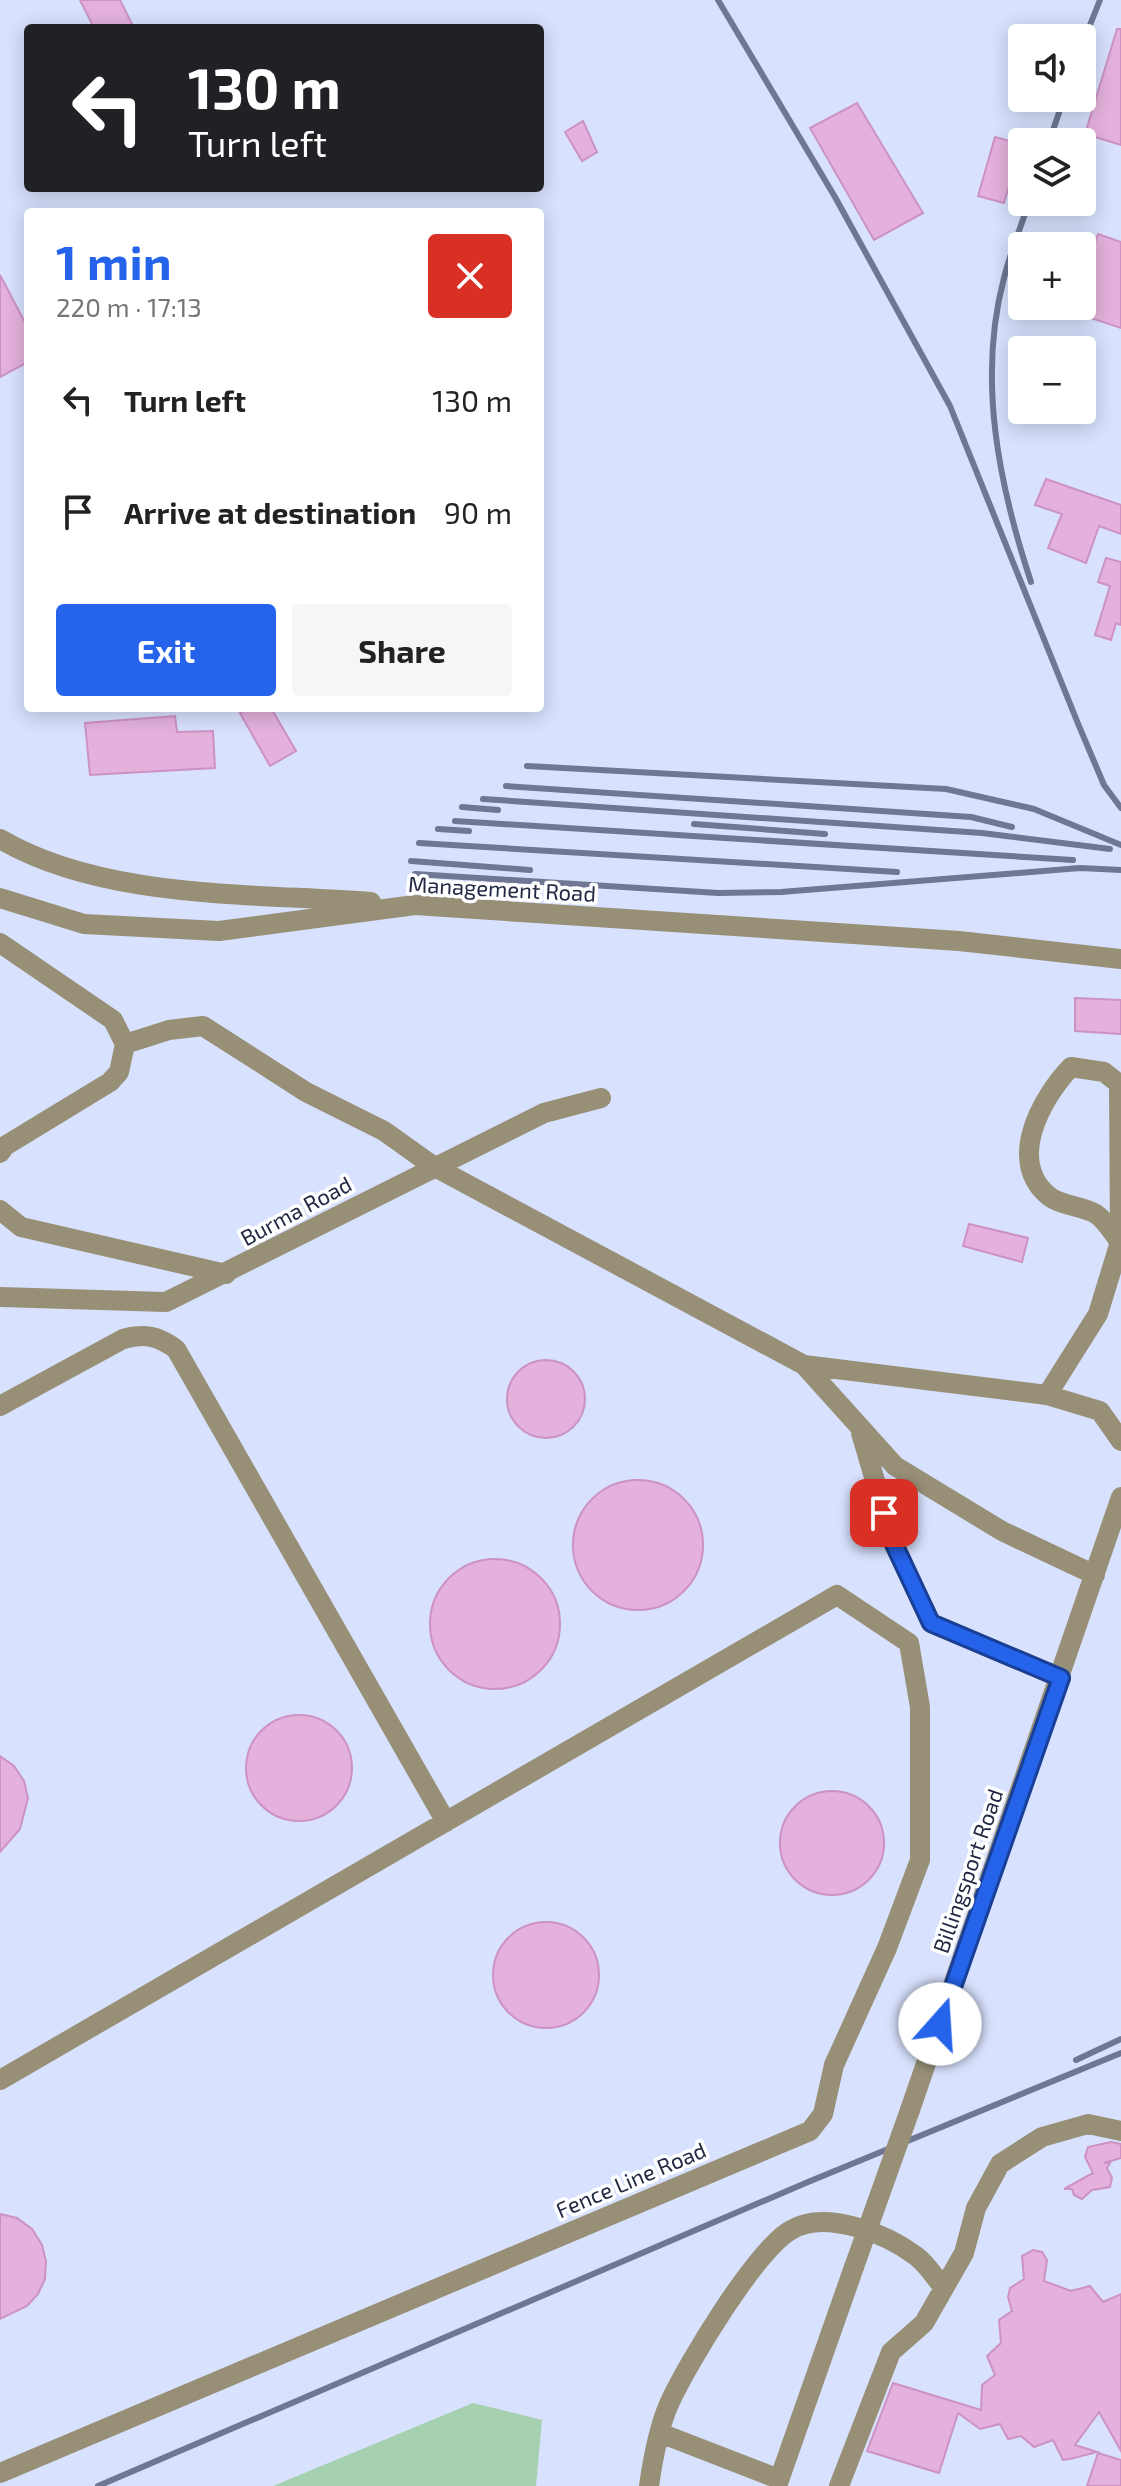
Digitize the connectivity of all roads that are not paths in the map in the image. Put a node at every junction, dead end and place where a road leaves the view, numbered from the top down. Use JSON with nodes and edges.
{"nodes":[{"id":1,"x":0,"y":839,"type":"edge"},
{"id":2,"x":0,"y":898,"type":"edge"},
{"id":3,"x":415,"y":905,"type":"junction"},
{"id":4,"x":0,"y":943,"type":"edge"},
{"id":5,"x":1117,"y":960,"type":"edge"},
{"id":6,"x":125,"y":1044,"type":"junction"},
{"id":7,"x":601,"y":1098,"type":"dead end"},
{"id":8,"x":0,"y":1153,"type":"edge"},
{"id":9,"x":433,"y":1166,"type":"junction"},
{"id":10,"x":0,"y":1210,"type":"edge"},
{"id":11,"x":1120,"y":1242,"type":"edge"},
{"id":12,"x":226,"y":1274,"type":"junction"},
{"id":13,"x":0,"y":1297,"type":"edge"},
{"id":14,"x":804,"y":1365,"type":"junction"},
{"id":15,"x":1047,"y":1395,"type":"junction"},
{"id":16,"x":0,"y":1406,"type":"edge"},
{"id":17,"x":859,"y":1426,"type":"junction"},
{"id":18,"x":1121,"y":1441,"type":"edge"},
{"id":19,"x":1121,"y":1497,"type":"edge"},
{"id":20,"x":1095,"y":1575,"type":"junction"},
{"id":21,"x":1061,"y":1678,"type":"junction"},
{"id":22,"x":446,"y":1822,"type":"junction"},
{"id":23,"x":0,"y":2080,"type":"edge"},
{"id":24,"x":1121,"y":2131,"type":"edge"},
{"id":25,"x":944,"y":2288,"type":"junction"},
{"id":26,"x":660,"y":2433,"type":"junction"},
{"id":27,"x":0,"y":2473,"type":"edge"},
{"id":28,"x":778,"y":2482,"type":"edge"},
{"id":29,"x":649,"y":2486,"type":"edge"},
{"id":30,"x":839,"y":2486,"type":"edge"}],
"edges":[{"from":1,"to":3,"type":"street"},
{"from":2,"to":3,"type":"street","name":"Management Road"},
{"from":3,"to":5,"type":"street","name":"Management Road"},
{"from":4,"to":6,"type":"street"},
{"from":6,"to":8,"type":"street"},
{"from":6,"to":9,"type":"street"},
{"from":7,"to":9,"type":"street","name":"Burma Road"},
{"from":9,"to":12,"type":"street","name":"Burma Road"},
{"from":9,"to":14,"type":"street"},
{"from":10,"to":12,"type":"street"},
{"from":11,"to":11,"type":"street"},
{"from":11,"to":15,"type":"street"},
{"from":12,"to":13,"type":"street","name":"Burma Road"},
{"from":14,"to":15,"type":"street"},
{"from":14,"to":17,"type":"street"},
{"from":15,"to":18,"type":"street"},
{"from":16,"to":22,"type":"street"},
{"from":17,"to":20,"type":"street"},
{"from":17,"to":21,"type":"street"},
{"from":19,"to":20,"type":"street","name":"Billingsport Road"},
{"from":20,"to":21,"type":"street","name":"Billingsport Road"},
{"from":21,"to":28,"type":"street","name":"Billingsport Road","bridge":true},
{"from":22,"to":23,"type":"street"},
{"from":22,"to":27,"type":"street","name":"Fence Line Road"},
{"from":24,"to":25,"type":"street"},
{"from":25,"to":26,"type":"street"},
{"from":25,"to":30,"type":"street"},
{"from":26,"to":28,"type":"street"},
{"from":26,"to":29,"type":"street"}]}
